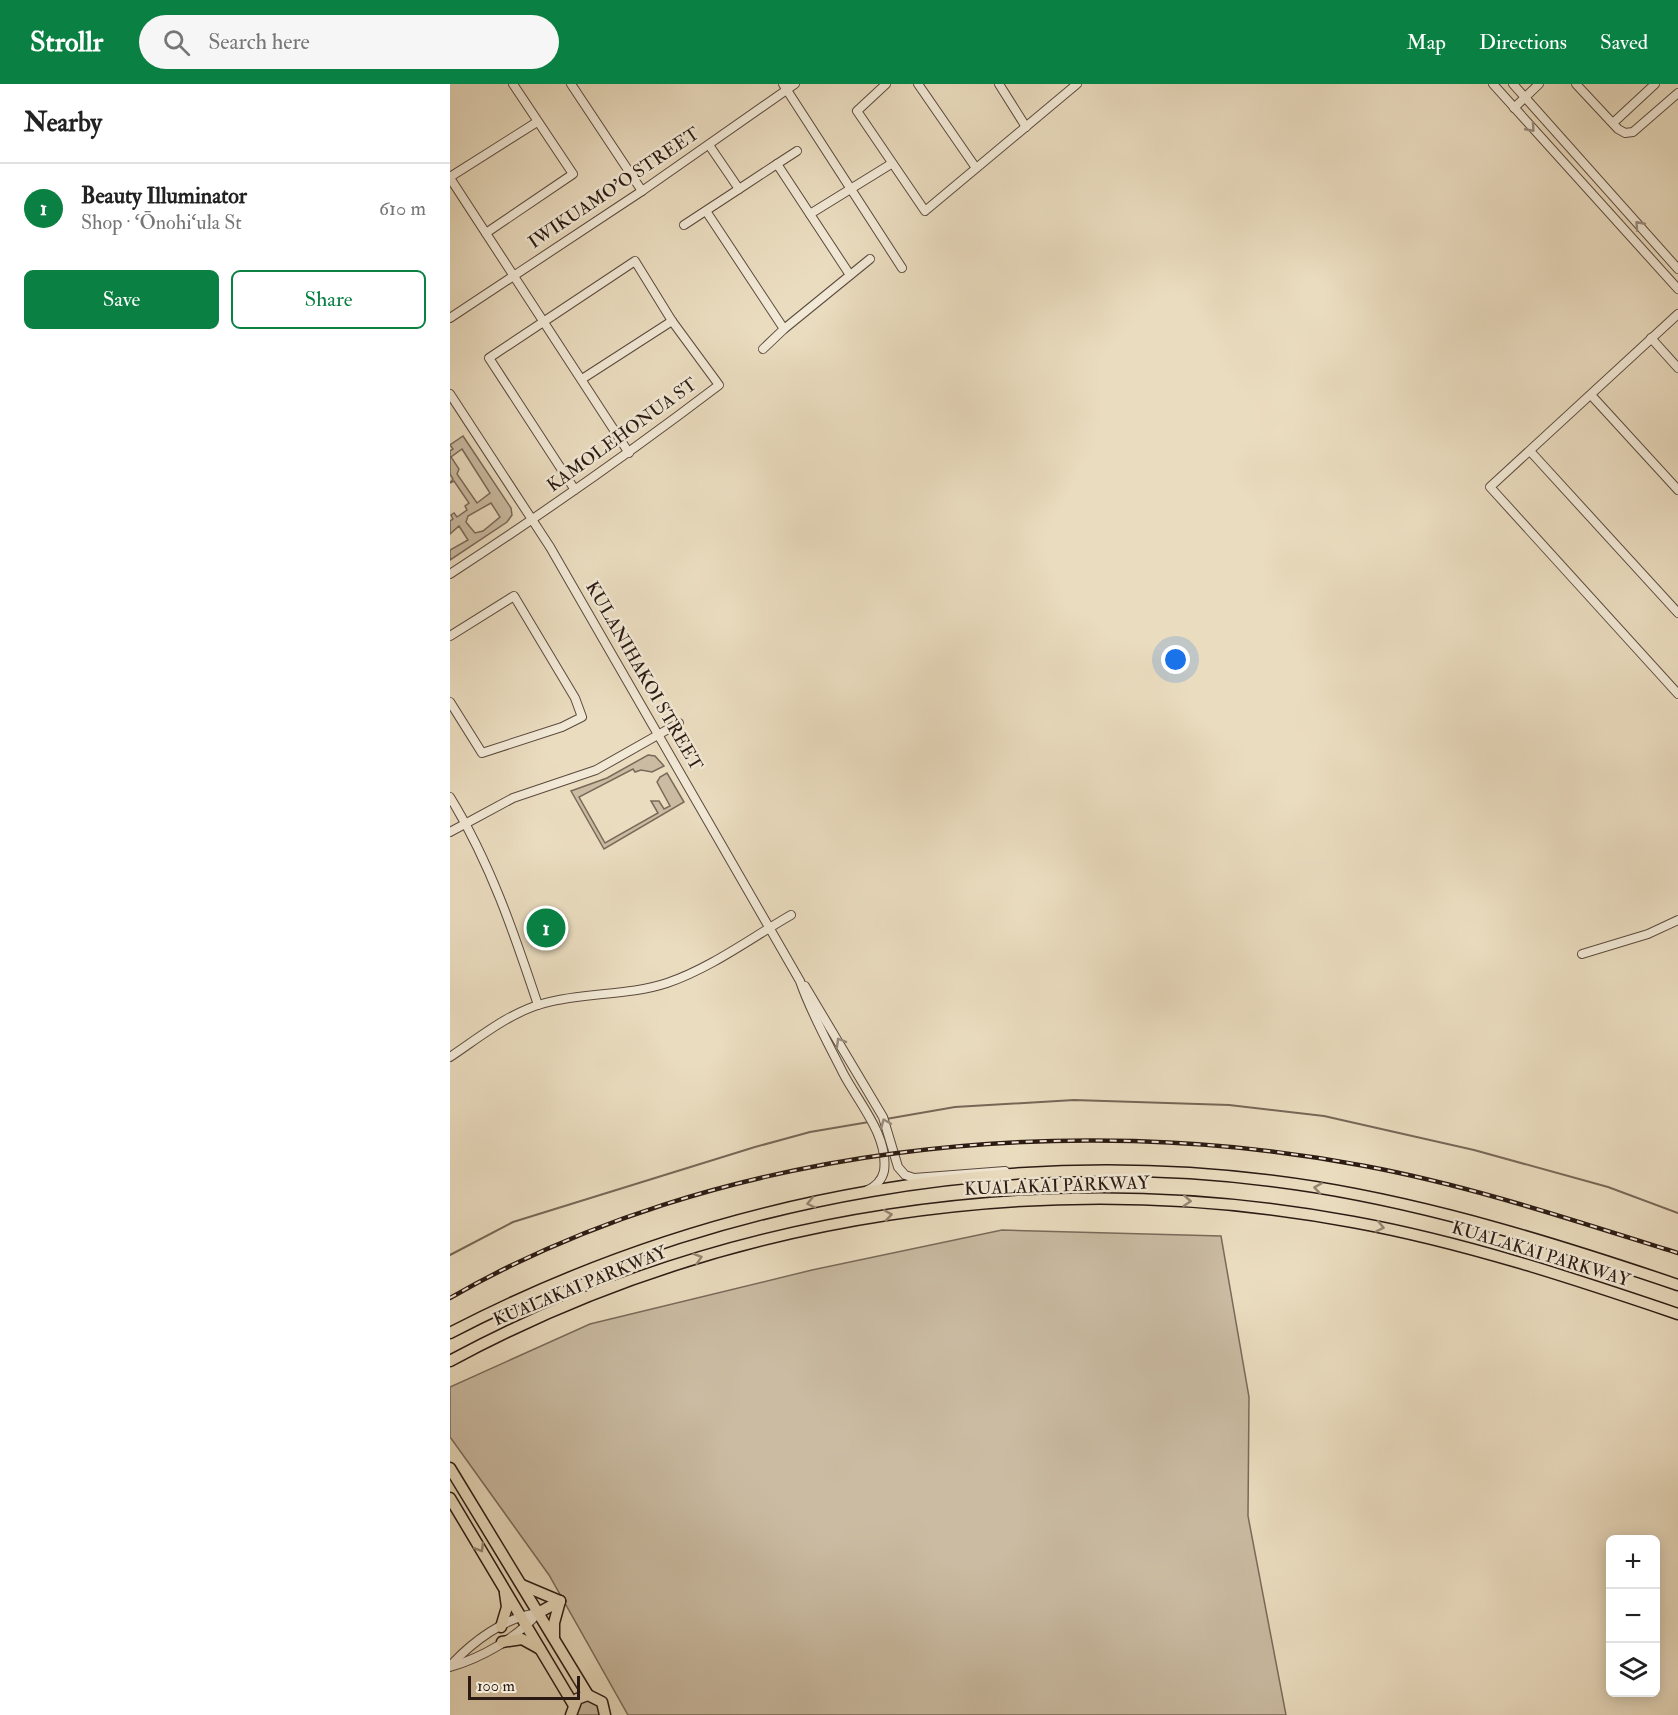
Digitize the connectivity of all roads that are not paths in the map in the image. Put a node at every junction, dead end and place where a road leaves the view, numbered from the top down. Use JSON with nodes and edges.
{"nodes":[{"id":1,"x":513,"y":84,"type":"edge"},
{"id":2,"x":571,"y":84,"type":"edge"},
{"id":3,"x":795,"y":84,"type":"edge"},
{"id":4,"x":886,"y":84,"type":"edge"},
{"id":5,"x":918,"y":84,"type":"edge"},
{"id":6,"x":999,"y":84,"type":"edge"},
{"id":7,"x":1077,"y":84,"type":"edge"},
{"id":8,"x":1493,"y":84,"type":"edge"},
{"id":9,"x":1513,"y":84,"type":"edge"},
{"id":10,"x":1539,"y":84,"type":"edge"},
{"id":11,"x":1576,"y":84,"type":"edge"},
{"id":12,"x":1655,"y":84,"type":"edge"},
{"id":13,"x":785,"y":88,"type":"edge"},
{"id":14,"x":1678,"y":93,"type":"edge"},
{"id":15,"x":1525,"y":98,"type":"junction"},
{"id":16,"x":1514,"y":108,"type":"junction"},
{"id":17,"x":537,"y":122,"type":"junction"},
{"id":18,"x":1613,"y":123,"type":"junction"},
{"id":19,"x":1026,"y":127,"type":"junction"},
{"id":20,"x":709,"y":145,"type":"junction"},
{"id":21,"x":797,"y":151,"type":"dead end"},
{"id":22,"x":777,"y":164,"type":"junction"},
{"id":23,"x":891,"y":164,"type":"junction"},
{"id":24,"x":976,"y":168,"type":"junction"},
{"id":25,"x":450,"y":178,"type":"edge"},
{"id":26,"x":739,"y":189,"type":"junction"},
{"id":27,"x":851,"y":189,"type":"junction"},
{"id":28,"x":642,"y":191,"type":"junction"},
{"id":29,"x":705,"y":211,"type":"junction"},
{"id":30,"x":810,"y":214,"type":"junction"},
{"id":31,"x":684,"y":225,"type":"dead end"},
{"id":32,"x":486,"y":233,"type":"junction"},
{"id":33,"x":870,"y":259,"type":"dead end"},
{"id":34,"x":902,"y":268,"type":"dead end"},
{"id":35,"x":1678,"y":269,"type":"edge"},
{"id":36,"x":513,"y":275,"type":"junction"},
{"id":37,"x":850,"y":275,"type":"junction"},
{"id":38,"x":1678,"y":289,"type":"edge"},
{"id":39,"x":1678,"y":314,"type":"edge"},
{"id":40,"x":450,"y":318,"type":"edge"},
{"id":41,"x":543,"y":320,"type":"junction"},
{"id":42,"x":672,"y":321,"type":"junction"},
{"id":43,"x":784,"y":329,"type":"junction"},
{"id":44,"x":1651,"y":338,"type":"junction"},
{"id":45,"x":763,"y":349,"type":"dead end"},
{"id":46,"x":1678,"y":368,"type":"edge"},
{"id":47,"x":582,"y":379,"type":"junction"},
{"id":48,"x":450,"y":394,"type":"edge"},
{"id":49,"x":1591,"y":395,"type":"junction"},
{"id":50,"x":1530,"y":451,"type":"junction"},
{"id":51,"x":629,"y":453,"type":"junction"},
{"id":52,"x":575,"y":490,"type":"junction"},
{"id":53,"x":1678,"y":490,"type":"edge"},
{"id":54,"x":533,"y":520,"type":"junction"},
{"id":55,"x":450,"y":574,"type":"edge"},
{"id":56,"x":1678,"y":614,"type":"edge"},
{"id":57,"x":450,"y":636,"type":"edge"},
{"id":58,"x":1676,"y":688,"type":"edge"},
{"id":59,"x":450,"y":702,"type":"edge"},
{"id":60,"x":453,"y":715,"type":"edge"},
{"id":61,"x":679,"y":723,"type":"dead end"},
{"id":62,"x":659,"y":734,"type":"junction"},
{"id":63,"x":450,"y":797,"type":"edge"},
{"id":64,"x":466,"y":823,"type":"junction"},
{"id":65,"x":450,"y":832,"type":"edge"},
{"id":66,"x":791,"y":915,"type":"dead end"},
{"id":67,"x":1678,"y":920,"type":"edge"},
{"id":68,"x":770,"y":927,"type":"junction"},
{"id":69,"x":1582,"y":954,"type":"dead end"},
{"id":70,"x":800,"y":981,"type":"junction"},
{"id":71,"x":538,"y":1005,"type":"junction"},
{"id":72,"x":450,"y":1057,"type":"edge"},
{"id":73,"x":1049,"y":1173,"type":"junction"},
{"id":74,"x":857,"y":1193,"type":"junction"},
{"id":75,"x":1678,"y":1285,"type":"edge"},
{"id":76,"x":1678,"y":1314,"type":"edge"},
{"id":77,"x":450,"y":1333,"type":"edge"},
{"id":78,"x":450,"y":1361,"type":"edge"},
{"id":79,"x":450,"y":1468,"type":"edge"},
{"id":80,"x":450,"y":1498,"type":"edge"},
{"id":81,"x":519,"y":1582,"type":"junction"},
{"id":82,"x":503,"y":1586,"type":"junction"},
{"id":83,"x":560,"y":1600,"type":"junction"},
{"id":84,"x":538,"y":1613,"type":"junction"},
{"id":85,"x":521,"y":1616,"type":"junction"},
{"id":86,"x":527,"y":1626,"type":"junction"},
{"id":87,"x":501,"y":1627,"type":"junction"},
{"id":88,"x":554,"y":1641,"type":"junction"},
{"id":89,"x":502,"y":1642,"type":"junction"},
{"id":90,"x":542,"y":1650,"type":"junction"},
{"id":91,"x":450,"y":1666,"type":"edge"},
{"id":92,"x":588,"y":1695,"type":"junction"},
{"id":93,"x":572,"y":1709,"type":"edge"},
{"id":94,"x":605,"y":1715,"type":"edge"}],
"edges":[{"from":1,"to":17,"type":"street"},
{"from":2,"to":28,"type":"street"},
{"from":3,"to":13,"type":"street","name":"IWIKUAMO'O STREET"},
{"from":4,"to":23,"type":"street"},
{"from":5,"to":24,"type":"street"},
{"from":6,"to":19,"type":"street"},
{"from":7,"to":19,"type":"street"},
{"from":8,"to":16,"type":"street"},
{"from":9,"to":15,"type":"street"},
{"from":10,"to":15,"type":"street"},
{"from":11,"to":18,"type":"street"},
{"from":12,"to":18,"type":"street"},
{"from":13,"to":20,"type":"street","name":"IWIKUAMO'O STREET"},
{"from":13,"to":27,"type":"street"},
{"from":14,"to":18,"type":"street"},
{"from":15,"to":16,"type":"street"},
{"from":35,"to":15,"type":"street","one_way":true},
{"from":16,"to":38,"type":"street","one_way":true},
{"from":17,"to":25,"type":"street"},
{"from":17,"to":32,"type":"street"},
{"from":19,"to":24,"type":"street"},
{"from":20,"to":26,"type":"street"},
{"from":20,"to":28,"type":"street","name":"IWIKUAMO'O STREET"},
{"from":21,"to":22,"type":"street"},
{"from":22,"to":26,"type":"street"},
{"from":22,"to":30,"type":"street"},
{"from":23,"to":24,"type":"street"},
{"from":23,"to":27,"type":"street"},
{"from":25,"to":32,"type":"street"},
{"from":26,"to":29,"type":"street"},
{"from":27,"to":30,"type":"street"},
{"from":27,"to":34,"type":"street"},
{"from":28,"to":36,"type":"street","name":"IWIKUAMO'O STREET"},
{"from":29,"to":31,"type":"street"},
{"from":29,"to":43,"type":"street"},
{"from":30,"to":37,"type":"street"},
{"from":32,"to":36,"type":"street"},
{"from":33,"to":37,"type":"street"},
{"from":36,"to":40,"type":"street","name":"IWIKUAMO'O STREET"},
{"from":36,"to":41,"type":"street"},
{"from":37,"to":43,"type":"street"},
{"from":39,"to":44,"type":"street"},
{"from":41,"to":42,"type":"street","name":"KAMOLEHONUA ST"},
{"from":41,"to":47,"type":"street"},
{"from":41,"to":52,"type":"street"},
{"from":42,"to":47,"type":"street"},
{"from":42,"to":51,"type":"street","name":"KAMOLEHONUA ST"},
{"from":43,"to":45,"type":"street"},
{"from":44,"to":46,"type":"street"},
{"from":44,"to":49,"type":"street"},
{"from":47,"to":51,"type":"street"},
{"from":48,"to":54,"type":"street","name":"KULANIHAKOI STREET"},
{"from":49,"to":50,"type":"street"},
{"from":49,"to":53,"type":"street"},
{"from":50,"to":56,"type":"street"},
{"from":50,"to":58,"type":"street"},
{"from":51,"to":52,"type":"street","name":"KAMOLEHONUA ST"},
{"from":52,"to":54,"type":"street","name":"KAMOLEHONUA ST"},
{"from":54,"to":55,"type":"street","name":"KAMOLEHONUA ST"},
{"from":54,"to":62,"type":"street","name":"KULANIHAKOI STREET"},
{"from":57,"to":60,"type":"street"},
{"from":59,"to":60,"type":"street"},
{"from":61,"to":62,"type":"street"},
{"from":62,"to":64,"type":"street"},
{"from":62,"to":68,"type":"street","name":"KULANIHAKOI STREET"},
{"from":63,"to":64,"type":"street"},
{"from":64,"to":65,"type":"street"},
{"from":64,"to":71,"type":"street"},
{"from":66,"to":68,"type":"street"},
{"from":67,"to":69,"type":"street"},
{"from":68,"to":70,"type":"street","name":"KULANIHAKOI STREET"},
{"from":68,"to":71,"type":"street"},
{"from":73,"to":70,"type":"street","name":"KULANIHAKOI STREET","one_way":true},
{"from":70,"to":74,"type":"street","name":"KULANIHAKOI STREET"},
{"from":71,"to":72,"type":"street"},
{"from":73,"to":74,"type":"main road","name":"KUALAKAI PARKWAY"},
{"from":75,"to":73,"type":"main road","name":"KUALAKAI PARKWAY","one_way":true},
{"from":74,"to":77,"type":"main road","name":"KUALAKAI PARKWAY","one_way":true},
{"from":78,"to":76,"type":"main road","name":"KUALAKAI PARKWAY","one_way":true},
{"from":79,"to":81,"type":"main road"},
{"from":80,"to":82,"type":"main road","one_way":true},
{"from":81,"to":83,"type":"main road"},
{"from":81,"to":84,"type":"main road"},
{"from":82,"to":85,"type":"main road"},
{"from":82,"to":87,"type":"main road"},
{"from":83,"to":84,"type":"main road"},
{"from":83,"to":88,"type":"main road"},
{"from":84,"to":85,"type":"street"},
{"from":84,"to":86,"type":"street"},
{"from":84,"to":88,"type":"main road"},
{"from":85,"to":86,"type":"main road"},
{"from":85,"to":87,"type":"street"},
{"from":86,"to":89,"type":"street"},
{"from":86,"to":90,"type":"main road"},
{"from":87,"to":91,"type":"street"},
{"from":88,"to":92,"type":"main road"},
{"from":89,"to":90,"type":"main road"},
{"from":89,"to":91,"type":"street"},
{"from":90,"to":93,"type":"main road"},
{"from":92,"to":93,"type":"main road"},
{"from":92,"to":94,"type":"main road"}]}
